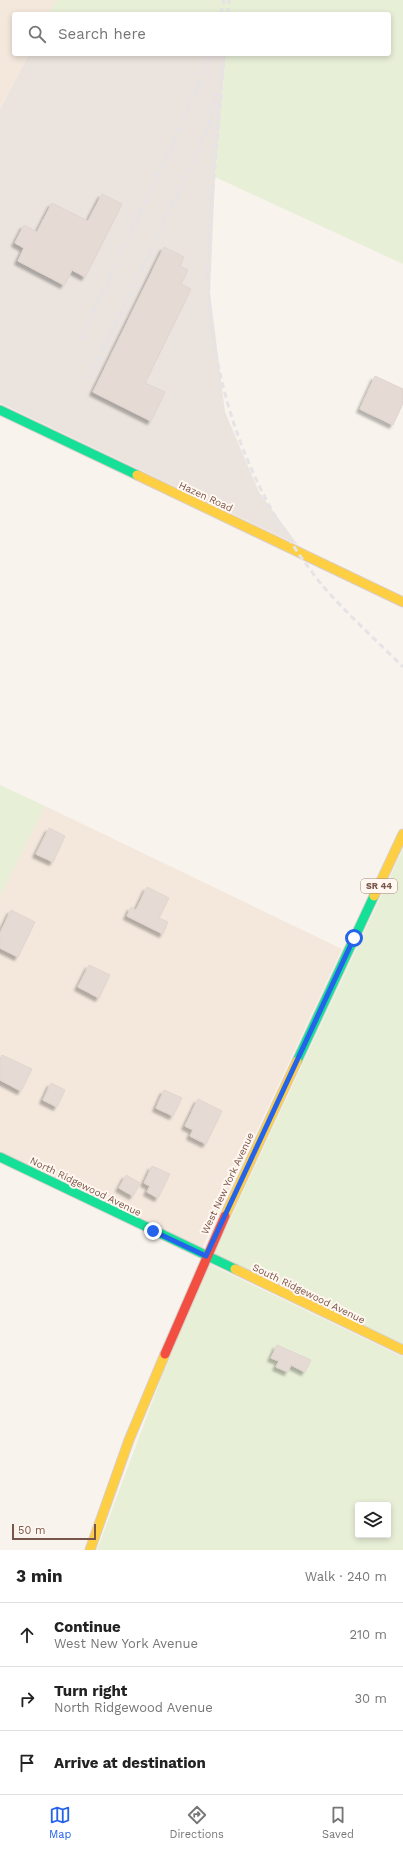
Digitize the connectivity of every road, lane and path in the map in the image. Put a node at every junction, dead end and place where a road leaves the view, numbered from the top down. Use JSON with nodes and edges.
{"nodes":[{"id":1,"x":0,"y":410,"type":"edge"},
{"id":2,"x":403,"y":602,"type":"edge"},
{"id":3,"x":403,"y":834,"type":"edge"},
{"id":4,"x":0,"y":1157,"type":"edge"},
{"id":5,"x":206,"y":1256,"type":"junction"},
{"id":6,"x":403,"y":1350,"type":"edge"},
{"id":7,"x":90,"y":1550,"type":"edge"}],
"edges":[{"from":1,"to":2,"type":"street","name":"Hazen Road"},
{"from":3,"to":5,"type":"street","name":"West New York Avenue","number":"SR 44"},
{"from":4,"to":5,"type":"street","name":"North Ridgewood Avenue"},
{"from":5,"to":6,"type":"street","name":"South Ridgewood Avenue"},
{"from":5,"to":7,"type":"street","name":"West New York Avenue","number":"SR 44"}]}
